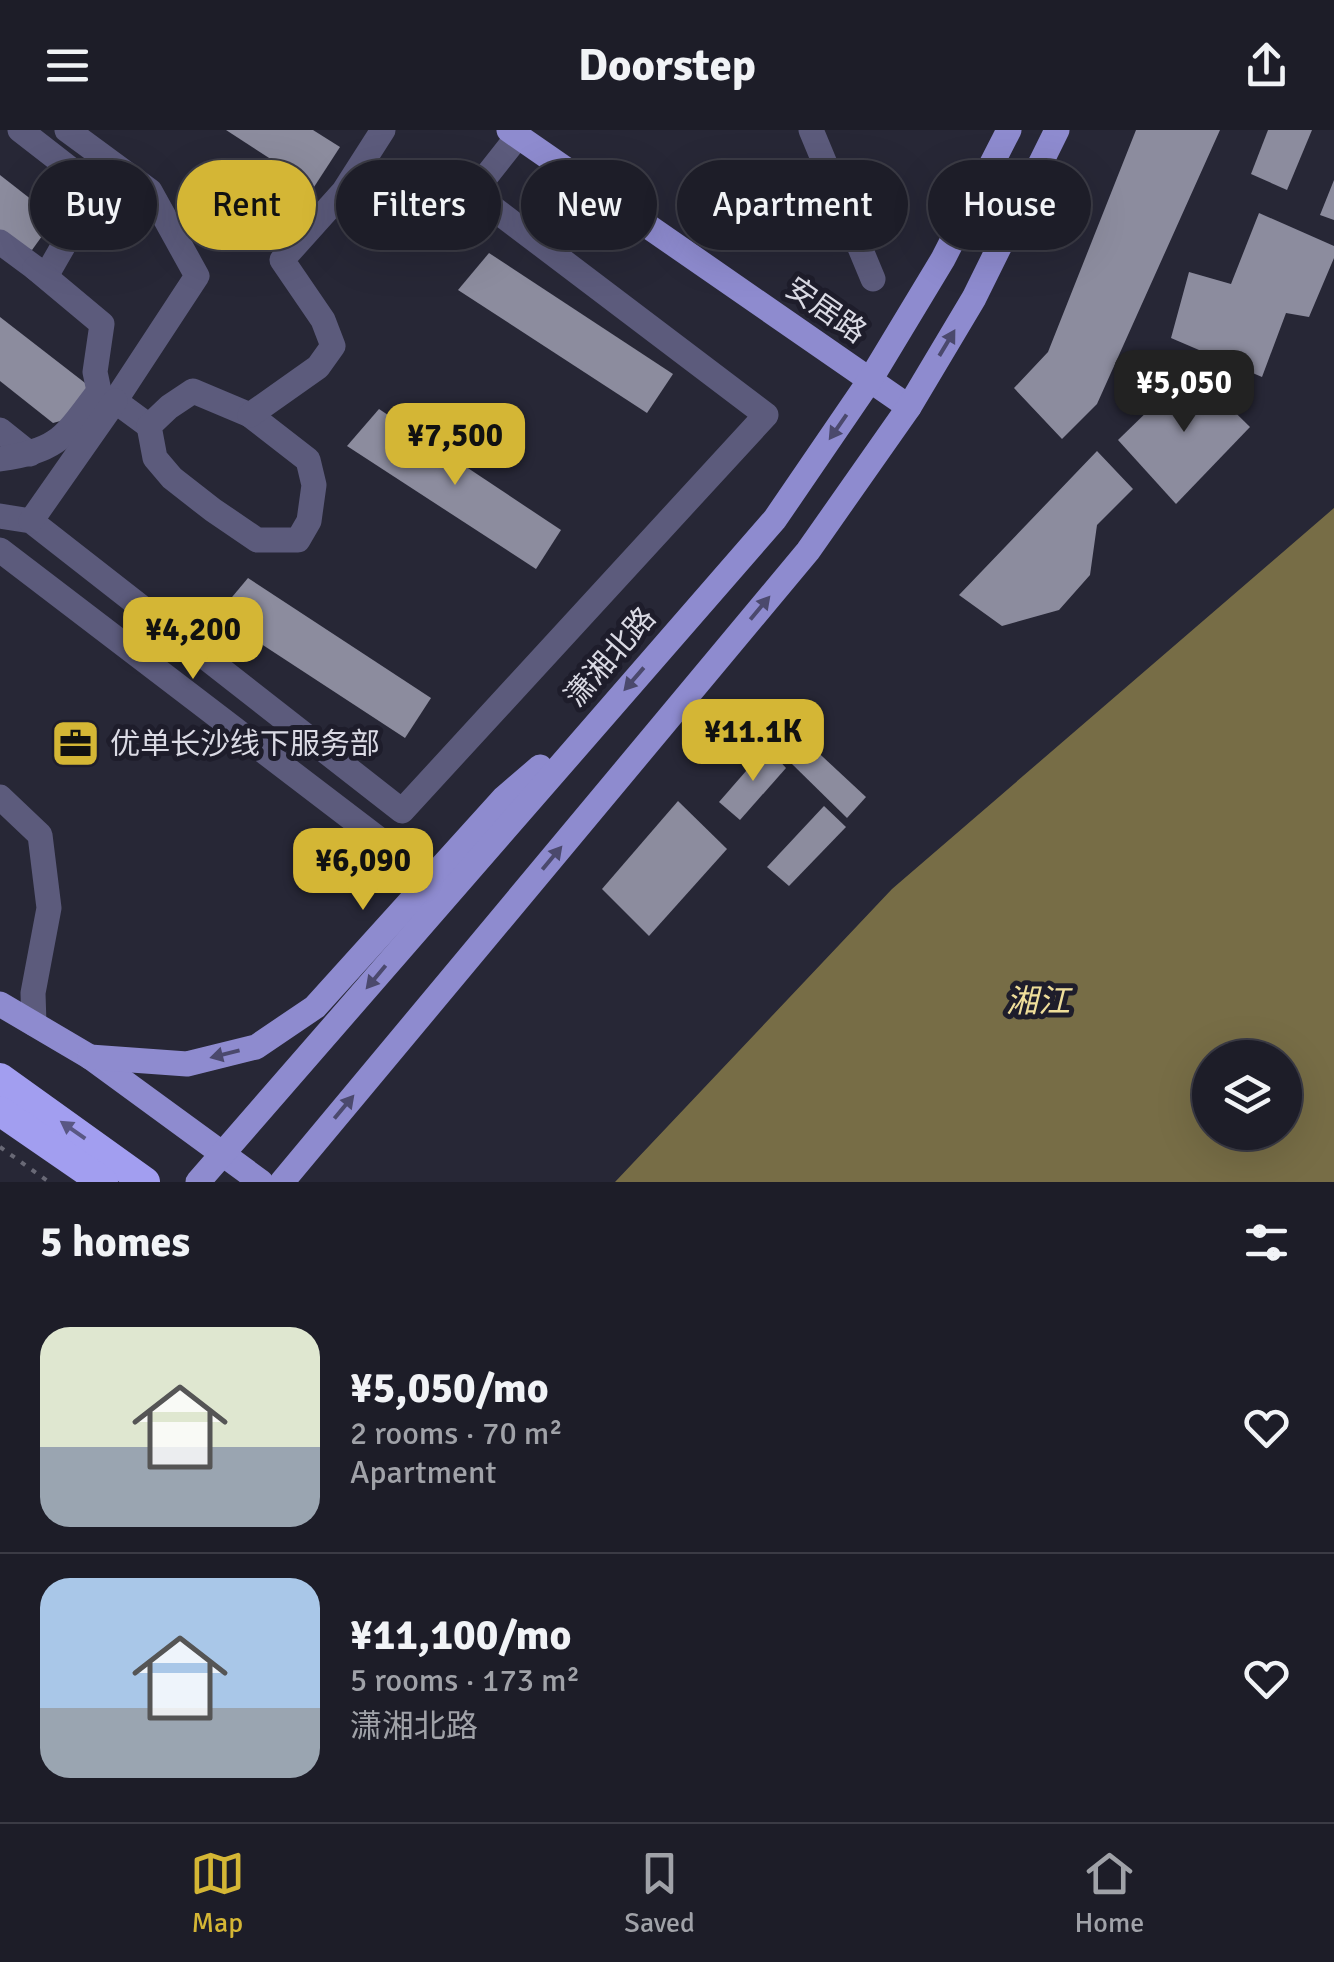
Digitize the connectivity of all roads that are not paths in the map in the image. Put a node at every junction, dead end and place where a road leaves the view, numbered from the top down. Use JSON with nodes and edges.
{"nodes":[{"id":1,"x":20,"y":130,"type":"edge"},
{"id":2,"x":67,"y":130,"type":"edge"},
{"id":3,"x":383,"y":130,"type":"edge"},
{"id":4,"x":811,"y":130,"type":"edge"},
{"id":5,"x":1009,"y":130,"type":"edge"},
{"id":6,"x":1057,"y":130,"type":"edge"},
{"id":7,"x":513,"y":133,"type":"edge"},
{"id":8,"x":0,"y":242,"type":"edge"},
{"id":9,"x":35,"y":268,"type":"junction"},
{"id":10,"x":873,"y":279,"type":"dead end"},
{"id":11,"x":870,"y":380,"type":"junction"},
{"id":12,"x":115,"y":402,"type":"junction"},
{"id":13,"x":909,"y":407,"type":"junction"},
{"id":14,"x":250,"y":415,"type":"junction"},
{"id":15,"x":150,"y":426,"type":"junction"},
{"id":16,"x":0,"y":430,"type":"edge"},
{"id":17,"x":30,"y":454,"type":"junction"},
{"id":18,"x":0,"y":459,"type":"edge"},
{"id":19,"x":0,"y":516,"type":"edge"},
{"id":20,"x":31,"y":520,"type":"junction"},
{"id":21,"x":0,"y":550,"type":"edge"},
{"id":22,"x":605,"y":712,"type":"junction"},
{"id":23,"x":0,"y":797,"type":"edge"},
{"id":24,"x":430,"y":879,"type":"junction"},
{"id":25,"x":0,"y":1004,"type":"edge"},
{"id":26,"x":34,"y":1024,"type":"junction"},
{"id":27,"x":90,"y":1057,"type":"junction"},
{"id":28,"x":0,"y":1078,"type":"edge"},
{"id":29,"x":0,"y":1111,"type":"edge"},
{"id":30,"x":225,"y":1154,"type":"junction"},
{"id":31,"x":103,"y":1182,"type":"edge"},
{"id":32,"x":146,"y":1182,"type":"edge"},
{"id":33,"x":198,"y":1182,"type":"edge"},
{"id":34,"x":261,"y":1182,"type":"edge"},
{"id":35,"x":282,"y":1182,"type":"edge"}],
"edges":[{"from":1,"to":9,"type":"street"},
{"from":2,"to":12,"type":"street"},
{"from":3,"to":14,"type":"street"},
{"from":4,"to":10,"type":"street"},
{"from":5,"to":11,"type":"main road","name":"潇湘北路"},
{"from":13,"to":6,"type":"main road","one_way":true},
{"from":7,"to":11,"type":"main road","name":"安居路"},
{"from":7,"to":20,"type":"street"},
{"from":8,"to":9,"type":"street"},
{"from":9,"to":17,"type":"street"},
{"from":11,"to":13,"type":"main road","name":"安居路"},
{"from":11,"to":22,"type":"main road","name":"潇湘北路","one_way":true},
{"from":12,"to":15,"type":"street"},
{"from":12,"to":20,"type":"street"},
{"from":35,"to":13,"type":"main road","one_way":true},
{"from":14,"to":15,"type":"street"},
{"from":14,"to":15,"type":"street"},
{"from":16,"to":17,"type":"street"},
{"from":17,"to":18,"type":"street"},
{"from":19,"to":20,"type":"street"},
{"from":21,"to":24,"type":"street"},
{"from":22,"to":24,"type":"main road"},
{"from":22,"to":30,"type":"main road","name":"潇湘北路","one_way":true},
{"from":23,"to":26,"type":"street"},
{"from":24,"to":27,"type":"main road","one_way":true},
{"from":25,"to":26,"type":"main road"},
{"from":26,"to":27,"type":"main road"},
{"from":27,"to":30,"type":"main road"},
{"from":32,"to":28,"type":"highway","one_way":true},
{"from":29,"to":31,"type":"highway"},
{"from":30,"to":33,"type":"main road","name":"潇湘北路"},
{"from":30,"to":34,"type":"main road"}]}
